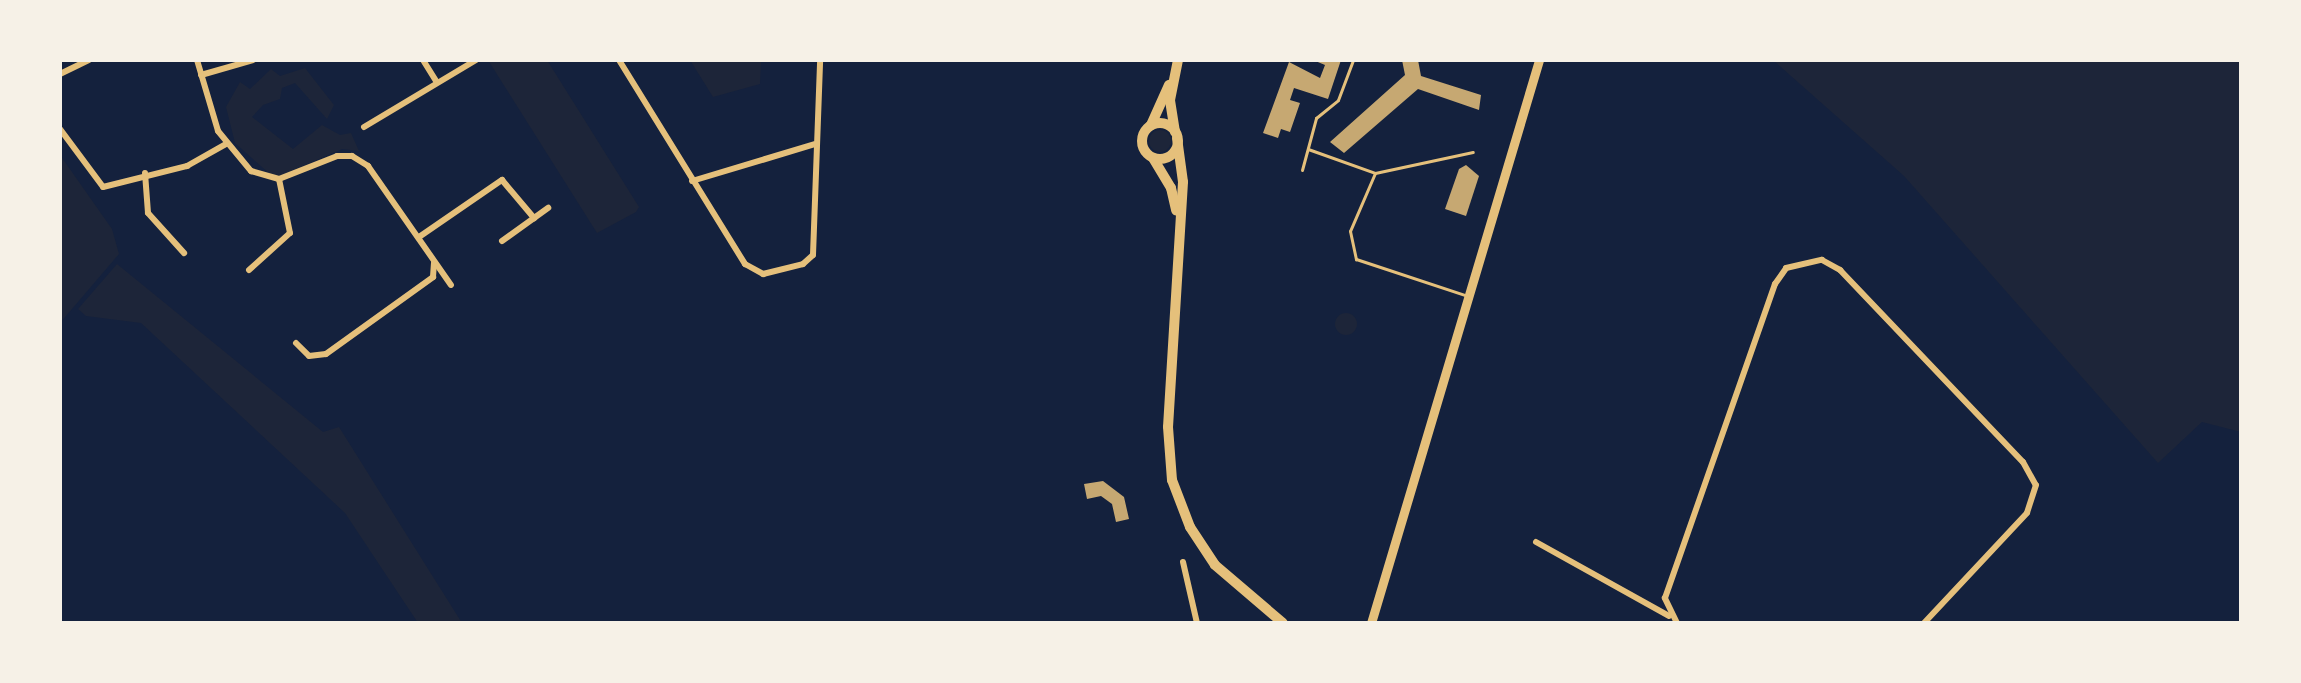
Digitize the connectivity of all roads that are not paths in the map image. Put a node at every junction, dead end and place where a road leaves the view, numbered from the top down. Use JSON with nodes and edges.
{"nodes":[{"id":1,"x":89,"y":60,"type":"edge"},
{"id":2,"x":197,"y":60,"type":"edge"},
{"id":3,"x":253,"y":60,"type":"edge"},
{"id":4,"x":423,"y":60,"type":"edge"},
{"id":5,"x":476,"y":60,"type":"edge"},
{"id":6,"x":619,"y":60,"type":"edge"},
{"id":7,"x":820,"y":60,"type":"edge"},
{"id":8,"x":1178,"y":60,"type":"edge"},
{"id":9,"x":1353,"y":60,"type":"edge"},
{"id":10,"x":1539,"y":60,"type":"edge"},
{"id":11,"x":60,"y":74,"type":"edge"},
{"id":12,"x":201,"y":75,"type":"junction"},
{"id":13,"x":437,"y":82,"type":"junction"},
{"id":14,"x":1151,"y":125,"type":"junction"},
{"id":15,"x":364,"y":127,"type":"dead end"},
{"id":16,"x":60,"y":129,"type":"edge"},
{"id":17,"x":1176,"y":135,"type":"junction"},
{"id":18,"x":226,"y":144,"type":"junction"},
{"id":19,"x":815,"y":144,"type":"junction"},
{"id":20,"x":1308,"y":149,"type":"junction"},
{"id":21,"x":1473,"y":152,"type":"dead end"},
{"id":22,"x":1153,"y":158,"type":"junction"},
{"id":23,"x":1302,"y":170,"type":"dead end"},
{"id":24,"x":145,"y":173,"type":"junction"},
{"id":25,"x":1375,"y":173,"type":"junction"},
{"id":26,"x":279,"y":179,"type":"junction"},
{"id":27,"x":692,"y":181,"type":"junction"},
{"id":28,"x":548,"y":208,"type":"dead end"},
{"id":29,"x":534,"y":218,"type":"junction"},
{"id":30,"x":1179,"y":228,"type":"junction"},
{"id":31,"x":419,"y":237,"type":"junction"},
{"id":32,"x":502,"y":241,"type":"dead end"},
{"id":33,"x":184,"y":253,"type":"dead end"},
{"id":34,"x":433,"y":260,"type":"junction"},
{"id":35,"x":249,"y":270,"type":"dead end"},
{"id":36,"x":451,"y":285,"type":"dead end"},
{"id":37,"x":1468,"y":296,"type":"junction"},
{"id":38,"x":296,"y":343,"type":"dead end"},
{"id":39,"x":1536,"y":542,"type":"dead end"},
{"id":40,"x":1183,"y":562,"type":"dead end"},
{"id":41,"x":1669,"y":616,"type":"junction"},
{"id":42,"x":1197,"y":623,"type":"edge"},
{"id":43,"x":1283,"y":623,"type":"edge"},
{"id":44,"x":1371,"y":623,"type":"edge"},
{"id":45,"x":1677,"y":623,"type":"edge"},
{"id":46,"x":1924,"y":623,"type":"edge"}],
"edges":[{"from":1,"to":11,"type":"street"},
{"from":2,"to":12,"type":"street"},
{"from":3,"to":12,"type":"street"},
{"from":4,"to":13,"type":"street"},
{"from":5,"to":13,"type":"street"},
{"from":6,"to":27,"type":"street"},
{"from":7,"to":19,"type":"street"},
{"from":8,"to":14,"type":"main road"},
{"from":8,"to":17,"type":"main road"},
{"from":9,"to":20,"type":"lane"},
{"from":10,"to":37,"type":"main road"},
{"from":12,"to":18,"type":"street"},
{"from":13,"to":15,"type":"street"},
{"from":14,"to":17,"type":"main road"},
{"from":14,"to":22,"type":"main road"},
{"from":16,"to":24,"type":"street"},
{"from":17,"to":22,"type":"main road"},
{"from":17,"to":30,"type":"main road"},
{"from":18,"to":24,"type":"street"},
{"from":18,"to":26,"type":"street"},
{"from":19,"to":27,"type":"street"},
{"from":19,"to":27,"type":"street"},
{"from":20,"to":23,"type":"lane"},
{"from":20,"to":25,"type":"lane"},
{"from":21,"to":25,"type":"lane"},
{"from":22,"to":30,"type":"main road"},
{"from":24,"to":33,"type":"street"},
{"from":25,"to":37,"type":"lane"},
{"from":26,"to":31,"type":"street"},
{"from":26,"to":35,"type":"street"},
{"from":28,"to":29,"type":"street"},
{"from":29,"to":31,"type":"street"},
{"from":29,"to":32,"type":"street"},
{"from":30,"to":43,"type":"main road"},
{"from":31,"to":34,"type":"street"},
{"from":34,"to":36,"type":"street"},
{"from":34,"to":38,"type":"street"},
{"from":37,"to":44,"type":"main road"},
{"from":39,"to":41,"type":"street"},
{"from":40,"to":42,"type":"street"},
{"from":41,"to":45,"type":"street"},
{"from":41,"to":46,"type":"street"}]}
